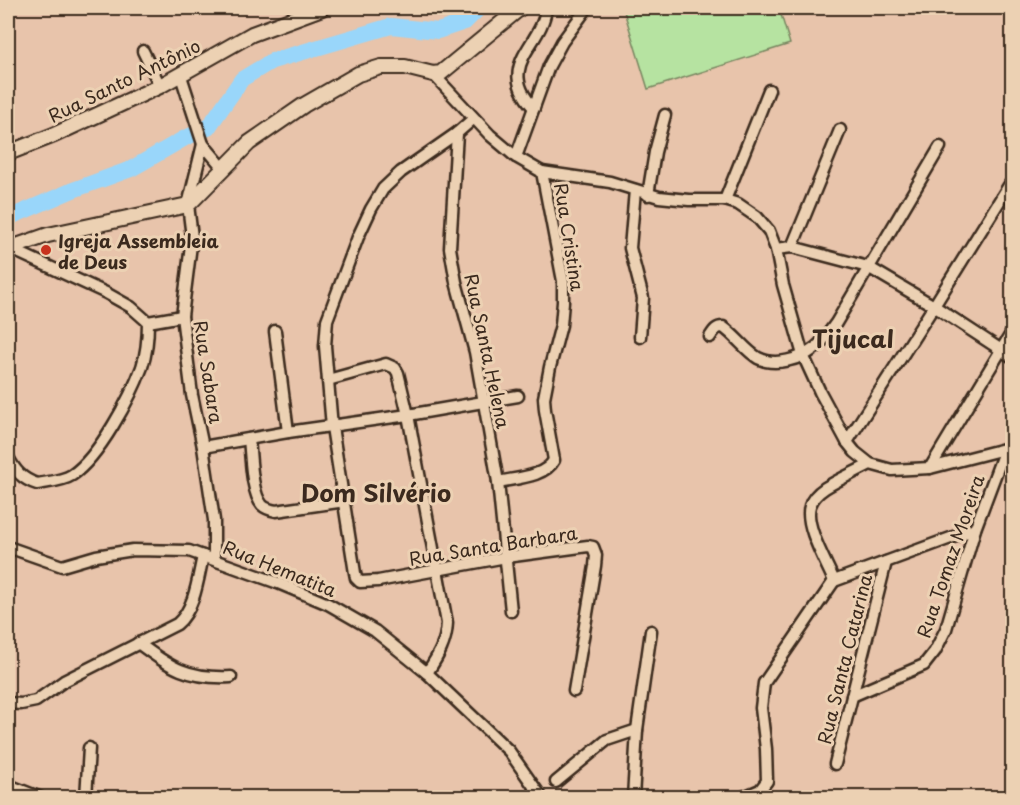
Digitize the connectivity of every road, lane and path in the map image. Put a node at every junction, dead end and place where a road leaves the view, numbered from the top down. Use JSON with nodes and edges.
{"nodes":[{"id":1,"x":322,"y":8,"type":"edge"},
{"id":2,"x":520,"y":8,"type":"edge"},
{"id":3,"x":546,"y":8,"type":"edge"},
{"id":4,"x":587,"y":8,"type":"edge"},
{"id":5,"x":143,"y":51,"type":"dead end"},
{"id":6,"x":433,"y":74,"type":"junction"},
{"id":7,"x":181,"y":76,"type":"junction"},
{"id":8,"x":160,"y":86,"type":"junction"},
{"id":9,"x":769,"y":90,"type":"dead end"},
{"id":10,"x":534,"y":108,"type":"junction"},
{"id":11,"x":665,"y":115,"type":"dead end"},
{"id":12,"x":473,"y":119,"type":"junction"},
{"id":13,"x":840,"y":130,"type":"dead end"},
{"id":14,"x":457,"y":133,"type":"junction"},
{"id":15,"x":202,"y":142,"type":"junction"},
{"id":16,"x":940,"y":147,"type":"dead end"},
{"id":17,"x":8,"y":153,"type":"edge"},
{"id":18,"x":516,"y":157,"type":"junction"},
{"id":19,"x":224,"y":169,"type":"junction"},
{"id":20,"x":542,"y":172,"type":"junction"},
{"id":21,"x":1010,"y":183,"type":"dead end"},
{"id":22,"x":635,"y":190,"type":"junction"},
{"id":23,"x":648,"y":195,"type":"junction"},
{"id":24,"x":725,"y":200,"type":"junction"},
{"id":25,"x":188,"y":206,"type":"junction"},
{"id":26,"x":792,"y":247,"type":"junction"},
{"id":27,"x":9,"y":249,"type":"edge"},
{"id":28,"x":776,"y":249,"type":"junction"},
{"id":29,"x":868,"y":267,"type":"junction"},
{"id":30,"x":934,"y":306,"type":"junction"},
{"id":31,"x":182,"y":316,"type":"junction"},
{"id":32,"x":148,"y":322,"type":"junction"},
{"id":33,"x":275,"y":331,"type":"dead end"},
{"id":34,"x":1012,"y":332,"type":"edge"},
{"id":35,"x":640,"y":337,"type":"dead end"},
{"id":36,"x":711,"y":337,"type":"dead end"},
{"id":37,"x":1001,"y":350,"type":"junction"},
{"id":38,"x":803,"y":355,"type":"junction"},
{"id":39,"x":1012,"y":357,"type":"edge"},
{"id":40,"x":328,"y":380,"type":"junction"},
{"id":41,"x":518,"y":396,"type":"dead end"},
{"id":42,"x":484,"y":402,"type":"junction"},
{"id":43,"x":408,"y":415,"type":"junction"},
{"id":44,"x":332,"y":427,"type":"junction"},
{"id":45,"x":288,"y":432,"type":"junction"},
{"id":46,"x":249,"y":439,"type":"junction"},
{"id":47,"x":847,"y":442,"type":"junction"},
{"id":48,"x":203,"y":447,"type":"junction"},
{"id":49,"x":1009,"y":448,"type":"edge"},
{"id":50,"x":8,"y":458,"type":"edge"},
{"id":51,"x":870,"y":464,"type":"junction"},
{"id":52,"x":930,"y":468,"type":"junction"},
{"id":53,"x":498,"y":482,"type":"junction"},
{"id":54,"x":345,"y":501,"type":"junction"},
{"id":55,"x":975,"y":529,"type":"junction"},
{"id":56,"x":8,"y":547,"type":"edge"},
{"id":57,"x":203,"y":556,"type":"junction"},
{"id":58,"x":506,"y":557,"type":"junction"},
{"id":59,"x":214,"y":559,"type":"junction"},
{"id":60,"x":886,"y":562,"type":"junction"},
{"id":61,"x":436,"y":571,"type":"junction"},
{"id":62,"x":834,"y":581,"type":"junction"},
{"id":63,"x":511,"y":611,"type":"dead end"},
{"id":64,"x":651,"y":631,"type":"dead end"},
{"id":65,"x":138,"y":643,"type":"junction"},
{"id":66,"x":427,"y":673,"type":"junction"},
{"id":67,"x":231,"y":677,"type":"dead end"},
{"id":68,"x":574,"y":691,"type":"dead end"},
{"id":69,"x":852,"y":696,"type":"junction"},
{"id":70,"x":8,"y":703,"type":"edge"},
{"id":71,"x":637,"y":730,"type":"junction"},
{"id":72,"x":89,"y":748,"type":"dead end"},
{"id":73,"x":835,"y":764,"type":"dead end"},
{"id":74,"x":556,"y":782,"type":"dead end"},
{"id":75,"x":8,"y":785,"type":"edge"},
{"id":76,"x":41,"y":798,"type":"edge"},
{"id":77,"x":86,"y":798,"type":"edge"},
{"id":78,"x":542,"y":798,"type":"edge"},
{"id":79,"x":633,"y":798,"type":"edge"},
{"id":80,"x":741,"y":798,"type":"edge"}],
"edges":[{"from":1,"to":7,"type":"main road","name":"Rua Santo Antônio"},
{"from":2,"to":6,"type":"main road"},
{"from":3,"to":10,"type":"street"},
{"from":4,"to":10,"type":"street"},
{"from":5,"to":8,"type":"street"},
{"from":6,"to":12,"type":"street"},
{"from":6,"to":19,"type":"main road"},
{"from":7,"to":8,"type":"main road","name":"Rua Santo Antônio"},
{"from":7,"to":15,"type":"street"},
{"from":8,"to":17,"type":"main road","name":"Rua Santo Antônio"},
{"from":9,"to":24,"type":"street"},
{"from":10,"to":18,"type":"street"},
{"from":11,"to":23,"type":"street"},
{"from":12,"to":14,"type":"street"},
{"from":12,"to":18,"type":"street"},
{"from":13,"to":26,"type":"street"},
{"from":14,"to":40,"type":"street"},
{"from":14,"to":42,"type":"street","name":"Rua Santa Helena"},
{"from":15,"to":19,"type":"street"},
{"from":15,"to":25,"type":"street"},
{"from":16,"to":29,"type":"street"},
{"from":18,"to":20,"type":"street"},
{"from":19,"to":25,"type":"main road"},
{"from":20,"to":22,"type":"street"},
{"from":20,"to":53,"type":"street","name":"Rua Cristina"},
{"from":21,"to":30,"type":"street"},
{"from":22,"to":23,"type":"street"},
{"from":22,"to":35,"type":"street"},
{"from":23,"to":24,"type":"street"},
{"from":24,"to":28,"type":"street"},
{"from":25,"to":27,"type":"main road"},
{"from":25,"to":31,"type":"street","name":"Rua Sabara"},
{"from":26,"to":28,"type":"street"},
{"from":26,"to":29,"type":"street"},
{"from":27,"to":32,"type":"street"},
{"from":28,"to":38,"type":"street"},
{"from":29,"to":30,"type":"street"},
{"from":29,"to":38,"type":"street"},
{"from":30,"to":37,"type":"street"},
{"from":30,"to":47,"type":"street"},
{"from":31,"to":32,"type":"street"},
{"from":31,"to":48,"type":"street","name":"Rua Sabara"},
{"from":32,"to":50,"type":"street"},
{"from":33,"to":45,"type":"street"},
{"from":34,"to":37,"type":"street"},
{"from":36,"to":38,"type":"street"},
{"from":37,"to":39,"type":"street"},
{"from":37,"to":52,"type":"street"},
{"from":38,"to":47,"type":"street"},
{"from":40,"to":43,"type":"street"},
{"from":40,"to":44,"type":"street"},
{"from":41,"to":42,"type":"street"},
{"from":42,"to":43,"type":"street"},
{"from":42,"to":53,"type":"street","name":"Rua Santa Helena"},
{"from":43,"to":44,"type":"street"},
{"from":43,"to":61,"type":"street"},
{"from":44,"to":45,"type":"street"},
{"from":44,"to":54,"type":"street"},
{"from":45,"to":46,"type":"street"},
{"from":46,"to":48,"type":"street"},
{"from":46,"to":54,"type":"street"},
{"from":47,"to":51,"type":"street"},
{"from":48,"to":59,"type":"street","name":"Rua Sabara"},
{"from":49,"to":52,"type":"street"},
{"from":49,"to":55,"type":"street","name":"Rua Tomaz Moreira"},
{"from":51,"to":52,"type":"street"},
{"from":51,"to":62,"type":"street"},
{"from":53,"to":58,"type":"street","name":"Rua Santa Helena"},
{"from":54,"to":61,"type":"street","name":"Rua Santa Barbara"},
{"from":55,"to":60,"type":"street"},
{"from":55,"to":69,"type":"street","name":"Rua Tomaz Moreira"},
{"from":56,"to":57,"type":"street","name":"Rua Hematita"},
{"from":57,"to":59,"type":"street","name":"Rua Hematita"},
{"from":57,"to":65,"type":"street"},
{"from":58,"to":61,"type":"street","name":"Rua Santa Barbara"},
{"from":58,"to":63,"type":"street","name":"Rua Santa Helena"},
{"from":58,"to":68,"type":"street","name":"Rua Santa Barbara"},
{"from":59,"to":66,"type":"street","name":"Rua Hematita"},
{"from":60,"to":62,"type":"street"},
{"from":60,"to":69,"type":"street","name":"Rua Santa Catarina"},
{"from":61,"to":66,"type":"street"},
{"from":62,"to":80,"type":"street"},
{"from":64,"to":71,"type":"street"},
{"from":65,"to":67,"type":"street"},
{"from":65,"to":70,"type":"street"},
{"from":66,"to":78,"type":"street","name":"Rua Hematita"},
{"from":69,"to":73,"type":"street","name":"Rua Santa Catarina"},
{"from":71,"to":74,"type":"street"},
{"from":71,"to":79,"type":"street"},
{"from":72,"to":77,"type":"street"},
{"from":75,"to":76,"type":"street"}]}
